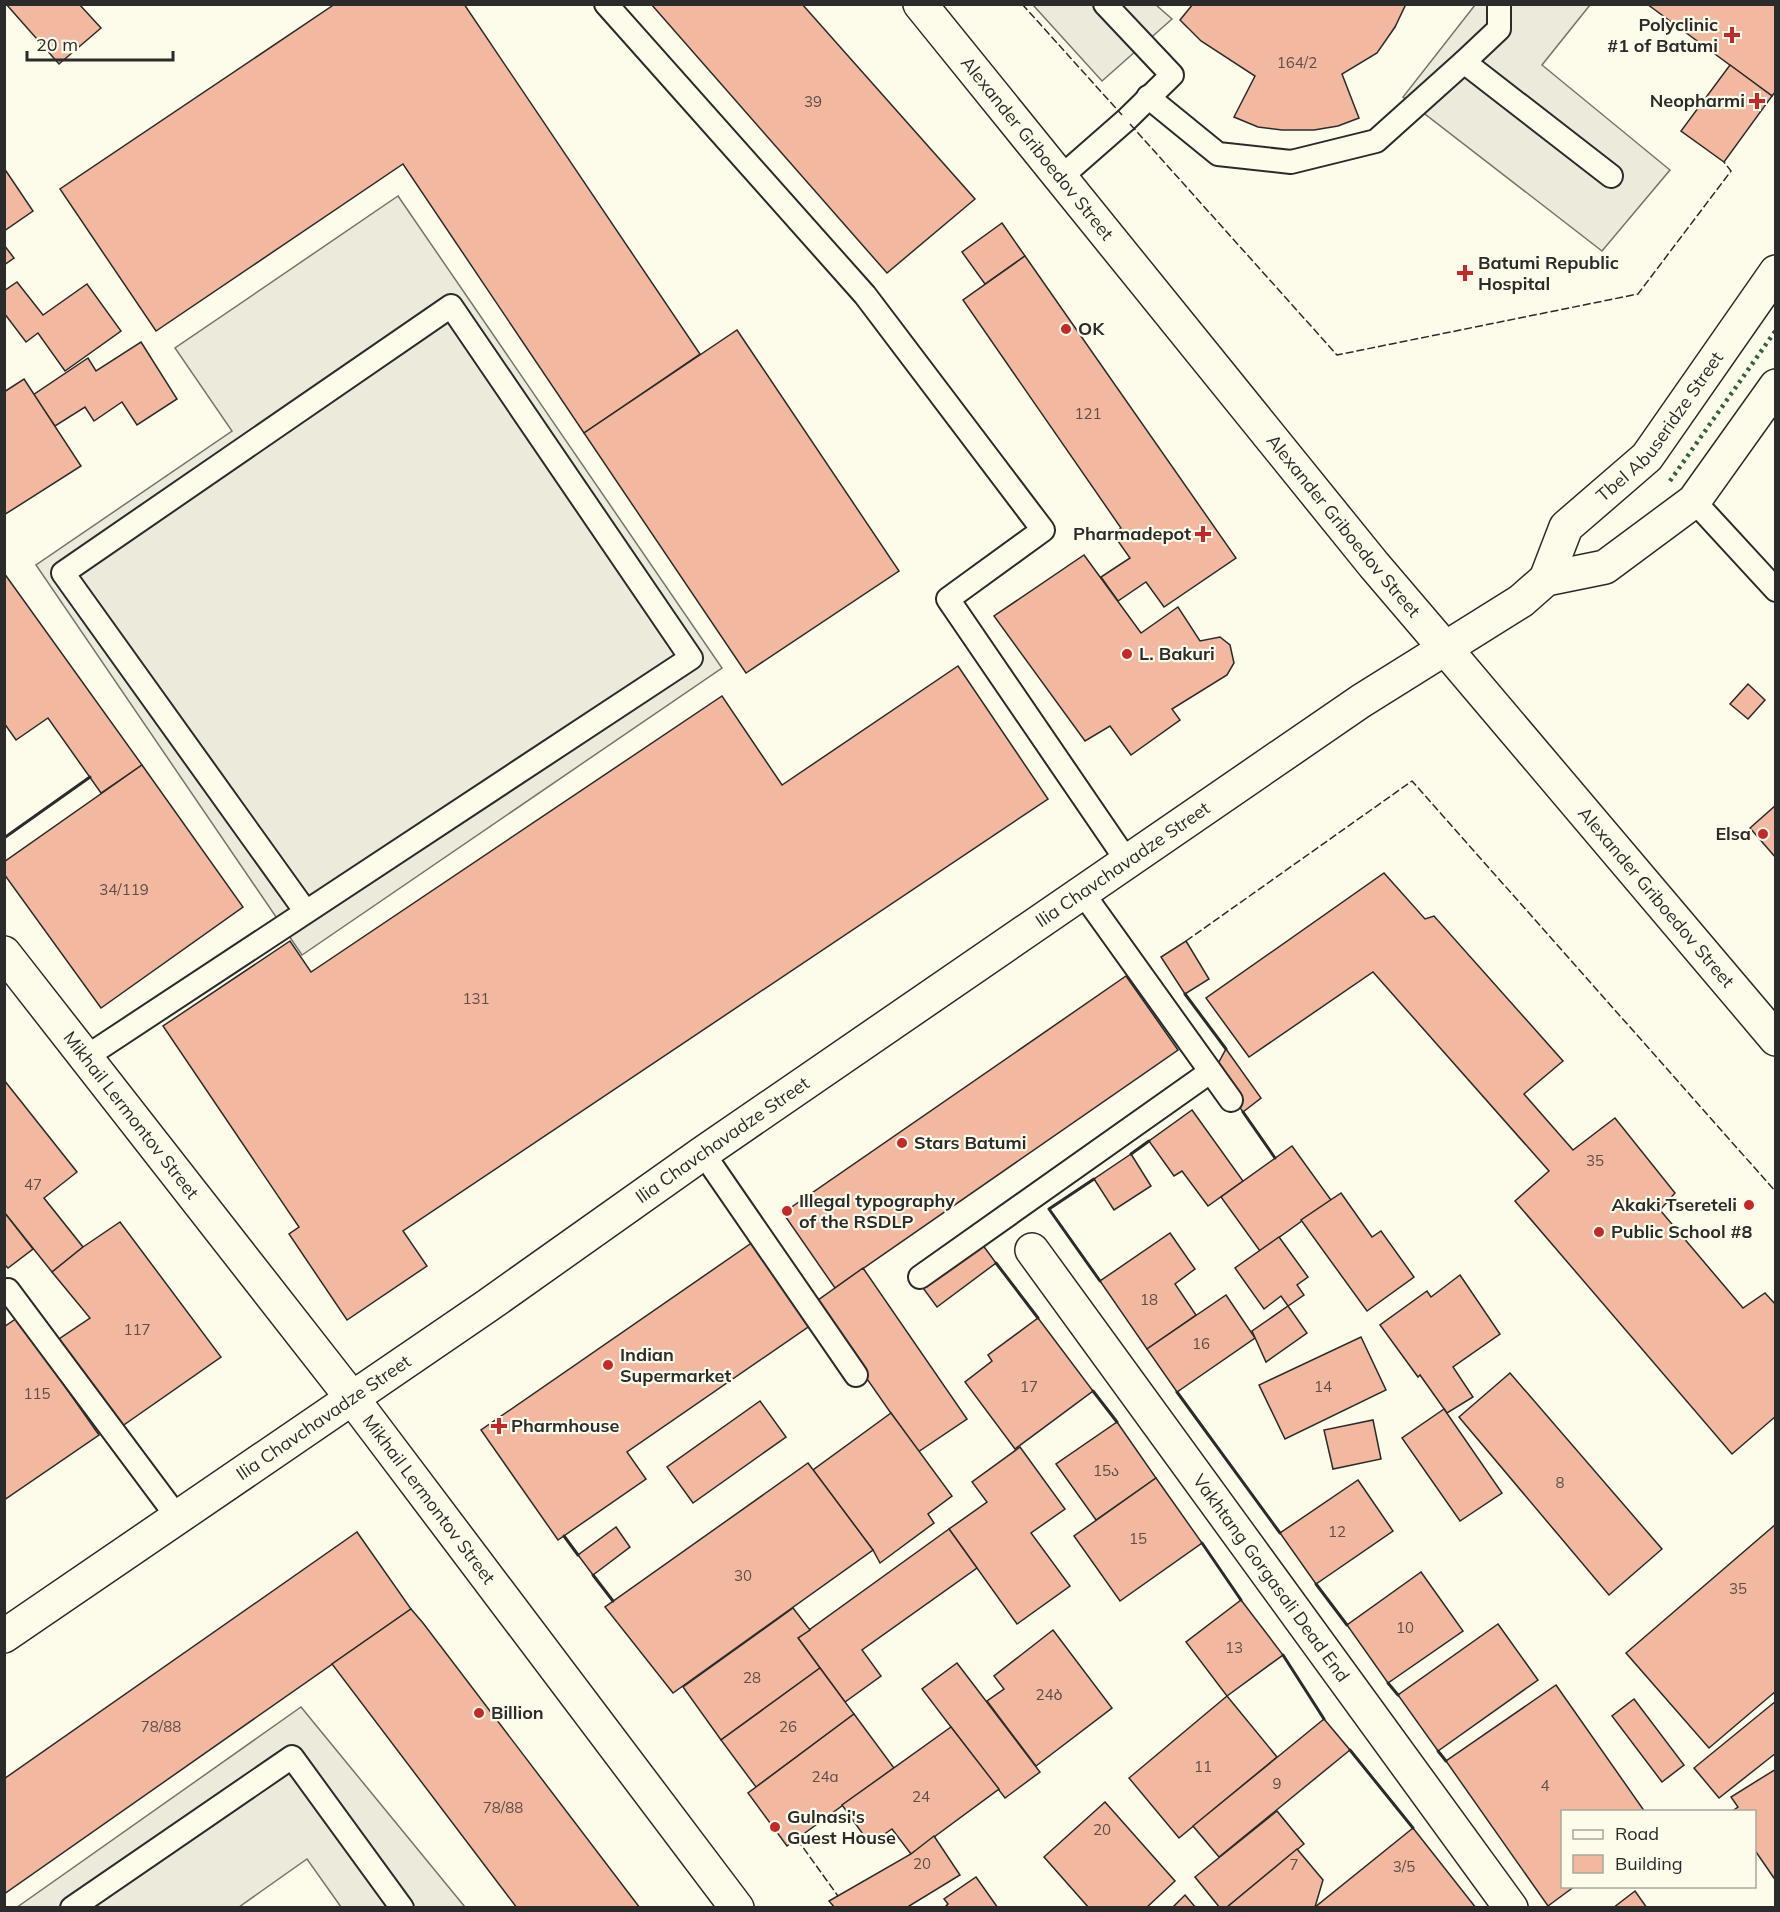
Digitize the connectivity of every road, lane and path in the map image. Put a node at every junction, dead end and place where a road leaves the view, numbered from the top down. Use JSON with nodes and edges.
{"nodes":[{"id":1,"x":606,"y":4,"type":"edge"},
{"id":2,"x":920,"y":4,"type":"edge"},
{"id":3,"x":1105,"y":4,"type":"edge"},
{"id":4,"x":1499,"y":4,"type":"edge"},
{"id":5,"x":1464,"y":62,"type":"junction"},
{"id":6,"x":1148,"y":97,"type":"junction"},
{"id":7,"x":1611,"y":176,"type":"dead end"},
{"id":8,"x":1061,"y":177,"type":"junction"},
{"id":9,"x":1776,"y":272,"type":"edge"},
{"id":10,"x":1776,"y":386,"type":"edge"},
{"id":11,"x":1694,"y":501,"type":"junction"},
{"id":12,"x":1546,"y":579,"type":"junction"},
{"id":13,"x":1776,"y":590,"type":"edge"},
{"id":14,"x":1444,"y":647,"type":"junction"},
{"id":15,"x":1127,"y":861,"type":"junction"},
{"id":16,"x":1082,"y":892,"type":"junction"},
{"id":17,"x":306,"y":912,"type":"junction"},
{"id":18,"x":4,"y":953,"type":"edge"},
{"id":19,"x":1776,"y":1040,"type":"edge"},
{"id":20,"x":86,"y":1058,"type":"junction"},
{"id":21,"x":1210,"y":1072,"type":"junction"},
{"id":22,"x":1231,"y":1100,"type":"dead end"},
{"id":23,"x":703,"y":1153,"type":"junction"},
{"id":24,"x":1032,"y":1250,"type":"dead end"},
{"id":25,"x":920,"y":1277,"type":"dead end"},
{"id":26,"x":4,"y":1292,"type":"edge"},
{"id":27,"x":856,"y":1375,"type":"dead end"},
{"id":28,"x":352,"y":1398,"type":"junction"},
{"id":29,"x":178,"y":1518,"type":"junction"},
{"id":30,"x":4,"y":1636,"type":"edge"},
{"id":31,"x":72,"y":1908,"type":"edge"},
{"id":32,"x":402,"y":1908,"type":"edge"},
{"id":33,"x":737,"y":1908,"type":"edge"},
{"id":34,"x":1511,"y":1908,"type":"edge"}],
"edges":[{"from":1,"to":15,"type":"lane"},
{"from":2,"to":8,"type":"street","name":"Alexander Griboedov Street"},
{"from":3,"to":6,"type":"lane"},
{"from":4,"to":5,"type":"lane"},
{"from":5,"to":6,"type":"lane"},
{"from":5,"to":7,"type":"lane"},
{"from":6,"to":8,"type":"lane"},
{"from":8,"to":14,"type":"street","name":"Alexander Griboedov Street"},
{"from":9,"to":12,"type":"street","name":"Tbel Abuseridze Street"},
{"from":10,"to":11,"type":"street","name":"Tbel Abuseridze Street"},
{"from":11,"to":12,"type":"street","name":"Tbel Abuseridze Street"},
{"from":11,"to":13,"type":"lane"},
{"from":12,"to":14,"type":"street","name":"Tbel Abuseridze Street"},
{"from":14,"to":15,"type":"street","name":"Ilia Chavchavadze Street"},
{"from":14,"to":19,"type":"street","name":"Alexander Griboedov Street"},
{"from":15,"to":16,"type":"street","name":"Ilia Chavchavadze Street"},
{"from":16,"to":21,"type":"lane"},
{"from":16,"to":23,"type":"street","name":"Ilia Chavchavadze Street"},
{"from":17,"to":17,"type":"lane"},
{"from":17,"to":20,"type":"lane"},
{"from":18,"to":20,"type":"street","name":"Mikhail Lermontov Street"},
{"from":20,"to":28,"type":"street","name":"Mikhail Lermontov Street"},
{"from":21,"to":22,"type":"lane"},
{"from":21,"to":25,"type":"lane"},
{"from":23,"to":27,"type":"lane"},
{"from":23,"to":28,"type":"street","name":"Ilia Chavchavadze Street"},
{"from":24,"to":34,"type":"street","name":"Vakhtang Gorgasali Dead End"},
{"from":26,"to":29,"type":"lane"},
{"from":28,"to":29,"type":"street","name":"Ilia Chavchavadze Street"},
{"from":28,"to":33,"type":"street","name":"Mikhail Lermontov Street"},
{"from":29,"to":30,"type":"street","name":"Ilia Chavchavadze Street"},
{"from":31,"to":32,"type":"lane"}]}
